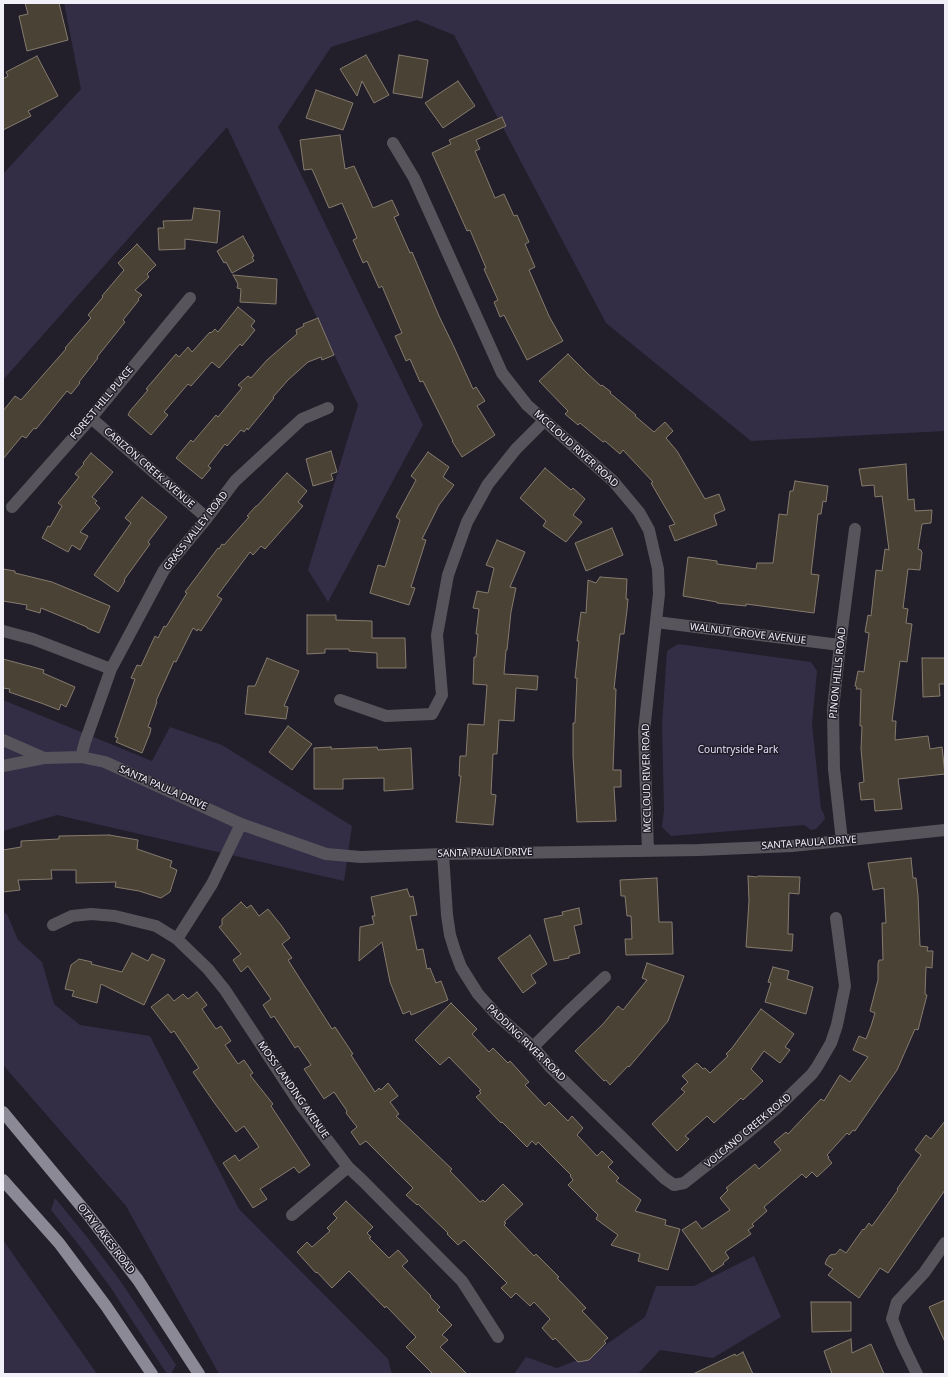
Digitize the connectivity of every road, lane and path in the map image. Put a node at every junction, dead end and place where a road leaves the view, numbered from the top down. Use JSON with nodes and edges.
{"nodes":[{"id":1,"x":393,"y":143,"type":"dead end"},
{"id":2,"x":190,"y":298,"type":"dead end"},
{"id":3,"x":328,"y":408,"type":"dead end"},
{"id":4,"x":91,"y":418,"type":"junction"},
{"id":5,"x":544,"y":421,"type":"junction"},
{"id":6,"x":12,"y":507,"type":"dead end"},
{"id":7,"x":207,"y":518,"type":"junction"},
{"id":8,"x":855,"y":529,"type":"dead end"},
{"id":9,"x":656,"y":622,"type":"junction"},
{"id":10,"x":3,"y":631,"type":"edge"},
{"id":11,"x":840,"y":645,"type":"junction"},
{"id":12,"x":111,"y":669,"type":"junction"},
{"id":13,"x":340,"y":700,"type":"dead end"},
{"id":14,"x":3,"y":740,"type":"edge"},
{"id":15,"x":82,"y":757,"type":"junction"},
{"id":16,"x":44,"y":758,"type":"junction"},
{"id":17,"x":3,"y":766,"type":"edge"},
{"id":18,"x":241,"y":824,"type":"junction"},
{"id":19,"x":945,"y":830,"type":"edge"},
{"id":20,"x":842,"y":841,"type":"junction"},
{"id":21,"x":648,"y":851,"type":"junction"},
{"id":22,"x":443,"y":854,"type":"junction"},
{"id":23,"x":836,"y":918,"type":"dead end"},
{"id":24,"x":52,"y":925,"type":"dead end"},
{"id":25,"x":177,"y":939,"type":"junction"},
{"id":26,"x":605,"y":976,"type":"dead end"},
{"id":27,"x":533,"y":1047,"type":"junction"},
{"id":28,"x":3,"y":1112,"type":"edge"},
{"id":29,"x":348,"y":1167,"type":"junction"},
{"id":30,"x":3,"y":1180,"type":"edge"},
{"id":31,"x":684,"y":1183,"type":"joint"},
{"id":32,"x":292,"y":1215,"type":"dead end"},
{"id":33,"x":945,"y":1243,"type":"edge"},
{"id":34,"x":498,"y":1337,"type":"dead end"},
{"id":35,"x":152,"y":1374,"type":"edge"},
{"id":36,"x":199,"y":1374,"type":"edge"},
{"id":37,"x":917,"y":1374,"type":"edge"}],
"edges":[{"from":1,"to":5,"type":"street","name":"MCCLOUD RIVER ROAD"},
{"from":2,"to":4,"type":"street","name":"FOREST HILL PLACE"},
{"from":3,"to":7,"type":"street","name":"GRASS VALLEY ROAD"},
{"from":4,"to":6,"type":"street","name":"FOREST HILL PLACE"},
{"from":4,"to":7,"type":"street","name":"CARIZON CREEK AVENUE"},
{"from":5,"to":9,"type":"street","name":"MCCLOUD RIVER ROAD"},
{"from":5,"to":13,"type":"street"},
{"from":7,"to":12,"type":"street","name":"GRASS VALLEY ROAD"},
{"from":8,"to":11,"type":"street","name":"PINON HILLS ROAD"},
{"from":9,"to":11,"type":"street","name":"WALNUT GROVE AVENUE"},
{"from":9,"to":21,"type":"street","name":"MCCLOUD RIVER ROAD"},
{"from":10,"to":12,"type":"street"},
{"from":11,"to":20,"type":"street","name":"PINON HILLS ROAD"},
{"from":12,"to":15,"type":"street","name":"GRASS VALLEY ROAD"},
{"from":14,"to":16,"type":"street","name":"SANTA PAULA DRIVE"},
{"from":15,"to":16,"type":"street","name":"SANTA PAULA DRIVE"},
{"from":15,"to":18,"type":"street","name":"SANTA PAULA DRIVE"},
{"from":16,"to":17,"type":"street","name":"SANTA PAULA DRIVE"},
{"from":18,"to":22,"type":"street","name":"SANTA PAULA DRIVE"},
{"from":18,"to":25,"type":"street"},
{"from":19,"to":20,"type":"street","name":"SANTA PAULA DRIVE"},
{"from":20,"to":21,"type":"street","name":"SANTA PAULA DRIVE"},
{"from":21,"to":22,"type":"street","name":"SANTA PAULA DRIVE"},
{"from":22,"to":27,"type":"street","name":"PADDING RIVER ROAD"},
{"from":23,"to":31,"type":"street","name":"VOLCANO CREEK ROAD"},
{"from":24,"to":25,"type":"street","name":"MOSS LANDING AVENUE"},
{"from":25,"to":29,"type":"street","name":"MOSS LANDING AVENUE"},
{"from":26,"to":27,"type":"street"},
{"from":27,"to":31,"type":"street","name":"PADDING RIVER ROAD"},
{"from":28,"to":36,"type":"main road","name":"OTAY LAKES ROAD"},
{"from":29,"to":32,"type":"street"},
{"from":29,"to":34,"type":"street","name":"MOSS LANDING AVENUE"},
{"from":30,"to":35,"type":"main road"},
{"from":33,"to":37,"type":"street"}]}
